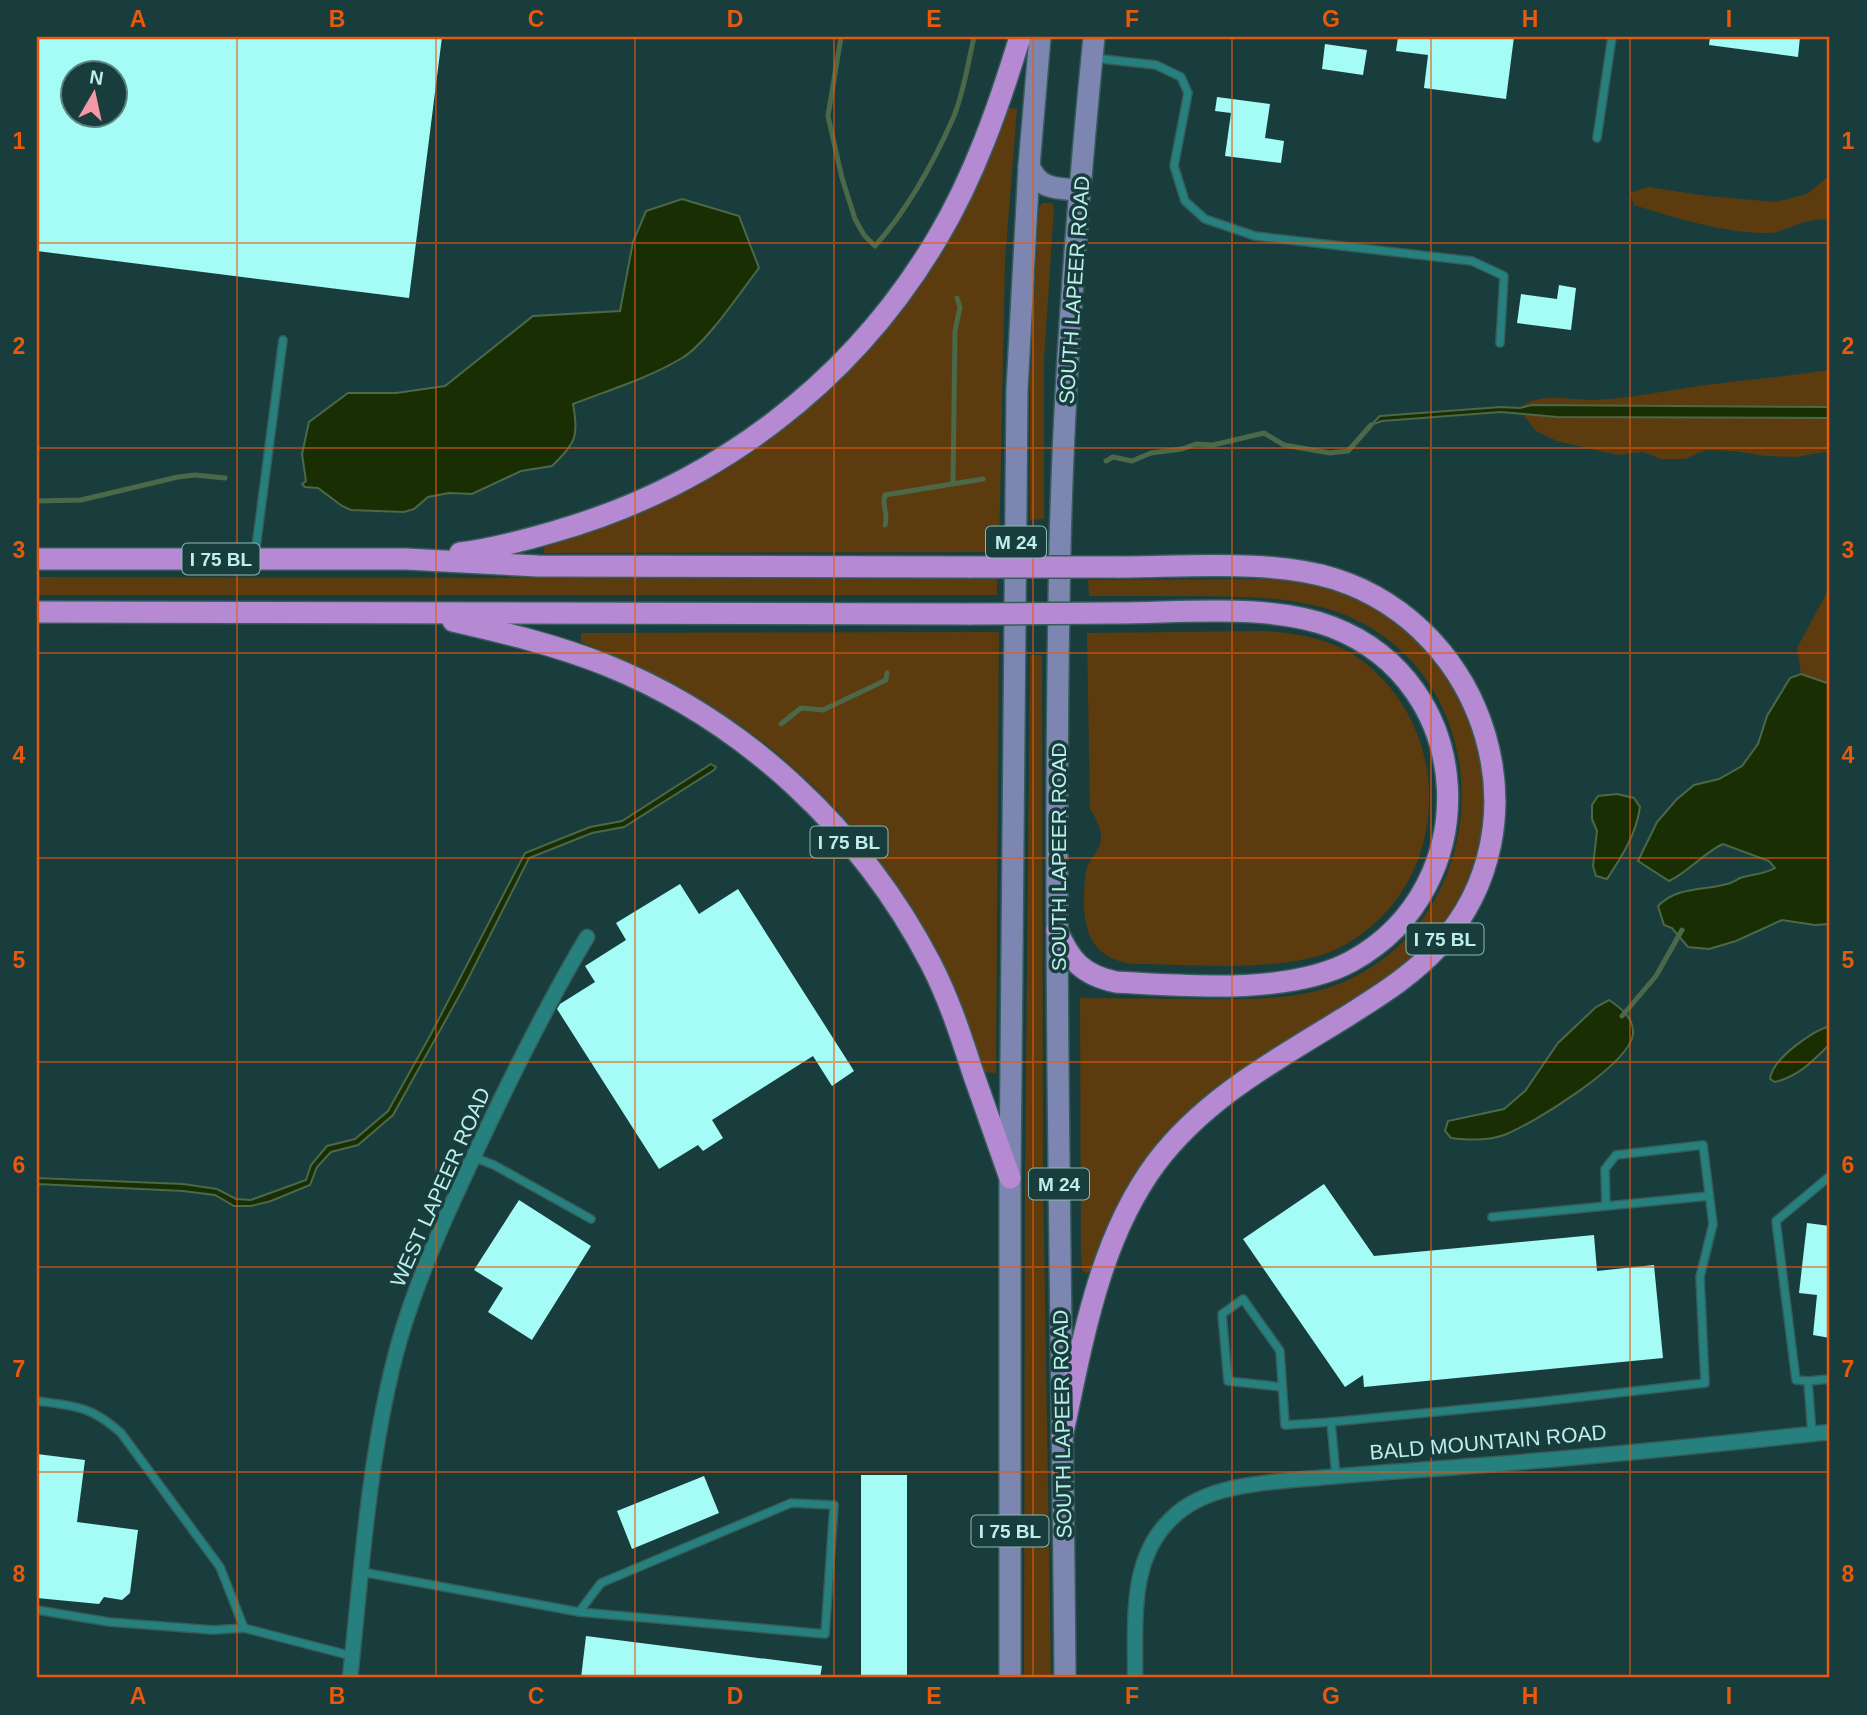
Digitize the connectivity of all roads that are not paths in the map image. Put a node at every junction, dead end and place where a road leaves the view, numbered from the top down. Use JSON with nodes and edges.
{"nodes":[{"id":1,"x":1020,"y":37,"type":"edge"},
{"id":2,"x":1040,"y":37,"type":"edge"},
{"id":3,"x":1612,"y":37,"type":"edge"},
{"id":4,"x":1093,"y":47,"type":"edge"},
{"id":5,"x":1597,"y":138,"type":"dead end"},
{"id":6,"x":1029,"y":166,"type":"junction"},
{"id":7,"x":1079,"y":190,"type":"junction"},
{"id":8,"x":283,"y":340,"type":"dead end"},
{"id":9,"x":1500,"y":343,"type":"dead end"},
{"id":10,"x":37,"y":559,"type":"edge"},
{"id":11,"x":255,"y":559,"type":"junction"},
{"id":12,"x":406,"y":559,"type":"junction"},
{"id":13,"x":37,"y":612,"type":"edge"},
{"id":14,"x":417,"y":612,"type":"junction"},
{"id":15,"x":1057,"y":930,"type":"junction"},
{"id":16,"x":587,"y":937,"type":"dead end"},
{"id":17,"x":474,"y":1157,"type":"junction"},
{"id":18,"x":1830,"y":1176,"type":"edge"},
{"id":19,"x":1010,"y":1178,"type":"junction"},
{"id":20,"x":1709,"y":1196,"type":"junction"},
{"id":21,"x":1606,"y":1206,"type":"junction"},
{"id":22,"x":1492,"y":1217,"type":"dead end"},
{"id":23,"x":591,"y":1219,"type":"dead end"},
{"id":24,"x":1830,"y":1379,"type":"edge"},
{"id":25,"x":1808,"y":1381,"type":"junction"},
{"id":26,"x":1282,"y":1387,"type":"junction"},
{"id":27,"x":37,"y":1401,"type":"edge"},
{"id":28,"x":1331,"y":1422,"type":"junction"},
{"id":29,"x":1830,"y":1432,"type":"edge"},
{"id":30,"x":1812,"y":1434,"type":"junction"},
{"id":31,"x":1062,"y":1437,"type":"junction"},
{"id":32,"x":1336,"y":1476,"type":"junction"},
{"id":33,"x":362,"y":1572,"type":"junction"},
{"id":34,"x":37,"y":1610,"type":"edge"},
{"id":35,"x":579,"y":1612,"type":"junction"},
{"id":36,"x":244,"y":1628,"type":"junction"},
{"id":37,"x":352,"y":1656,"type":"junction"},
{"id":38,"x":350,"y":1678,"type":"edge"},
{"id":39,"x":1010,"y":1678,"type":"edge"},
{"id":40,"x":1065,"y":1678,"type":"edge"},
{"id":41,"x":1135,"y":1678,"type":"edge"}],
"edges":[{"from":1,"to":12,"type":"highway"},
{"from":2,"to":6,"type":"main road","name":"SOUTH LAPEER ROAD","number":"M 24"},
{"from":3,"to":5,"type":"lane"},
{"from":4,"to":7,"type":"main road","name":"SOUTH LAPEER ROAD","number":"M 24"},
{"from":4,"to":9,"type":"lane"},
{"from":6,"to":7,"type":"main road"},
{"from":6,"to":19,"type":"main road","name":"SOUTH LAPEER ROAD","number":"M 24"},
{"from":7,"to":15,"type":"main road","name":"SOUTH LAPEER ROAD","number":"M 24"},
{"from":8,"to":11,"type":"lane"},
{"from":10,"to":11,"type":"highway","number":"I 75 BL"},
{"from":11,"to":12,"type":"highway","number":"I 75 BL"},
{"from":12,"to":31,"type":"highway","number":"I 75 BL","bridge":true},
{"from":13,"to":14,"type":"highway","number":"I 75 BL"},
{"from":14,"to":15,"type":"highway","bridge":true},
{"from":14,"to":19,"type":"highway","number":"I 75 BL"},
{"from":15,"to":31,"type":"main road","name":"SOUTH LAPEER ROAD","number":"M 24"},
{"from":16,"to":17,"type":"street","name":"WEST LAPEER ROAD"},
{"from":17,"to":23,"type":"lane"},
{"from":17,"to":33,"type":"street","name":"WEST LAPEER ROAD"},
{"from":18,"to":25,"type":"lane"},
{"from":19,"to":39,"type":"main road","name":"SOUTH LAPEER ROAD","number":"I 75 BL"},
{"from":20,"to":21,"type":"lane"},
{"from":20,"to":21,"type":"lane"},
{"from":20,"to":28,"type":"lane"},
{"from":21,"to":22,"type":"lane"},
{"from":24,"to":25,"type":"lane"},
{"from":25,"to":30,"type":"lane"},
{"from":26,"to":26,"type":"lane"},
{"from":26,"to":28,"type":"lane"},
{"from":27,"to":36,"type":"lane"},
{"from":28,"to":32,"type":"lane"},
{"from":29,"to":30,"type":"street","name":"BALD MOUNTAIN ROAD"},
{"from":30,"to":32,"type":"street","name":"BALD MOUNTAIN ROAD"},
{"from":31,"to":40,"type":"main road","name":"SOUTH LAPEER ROAD","number":"I 75 BL"},
{"from":32,"to":41,"type":"street","name":"BALD MOUNTAIN ROAD"},
{"from":33,"to":35,"type":"lane"},
{"from":33,"to":37,"type":"street","name":"WEST LAPEER ROAD"},
{"from":34,"to":36,"type":"lane"},
{"from":35,"to":35,"type":"lane"},
{"from":36,"to":37,"type":"lane"},
{"from":37,"to":38,"type":"street","name":"WEST LAPEER ROAD"}]}
